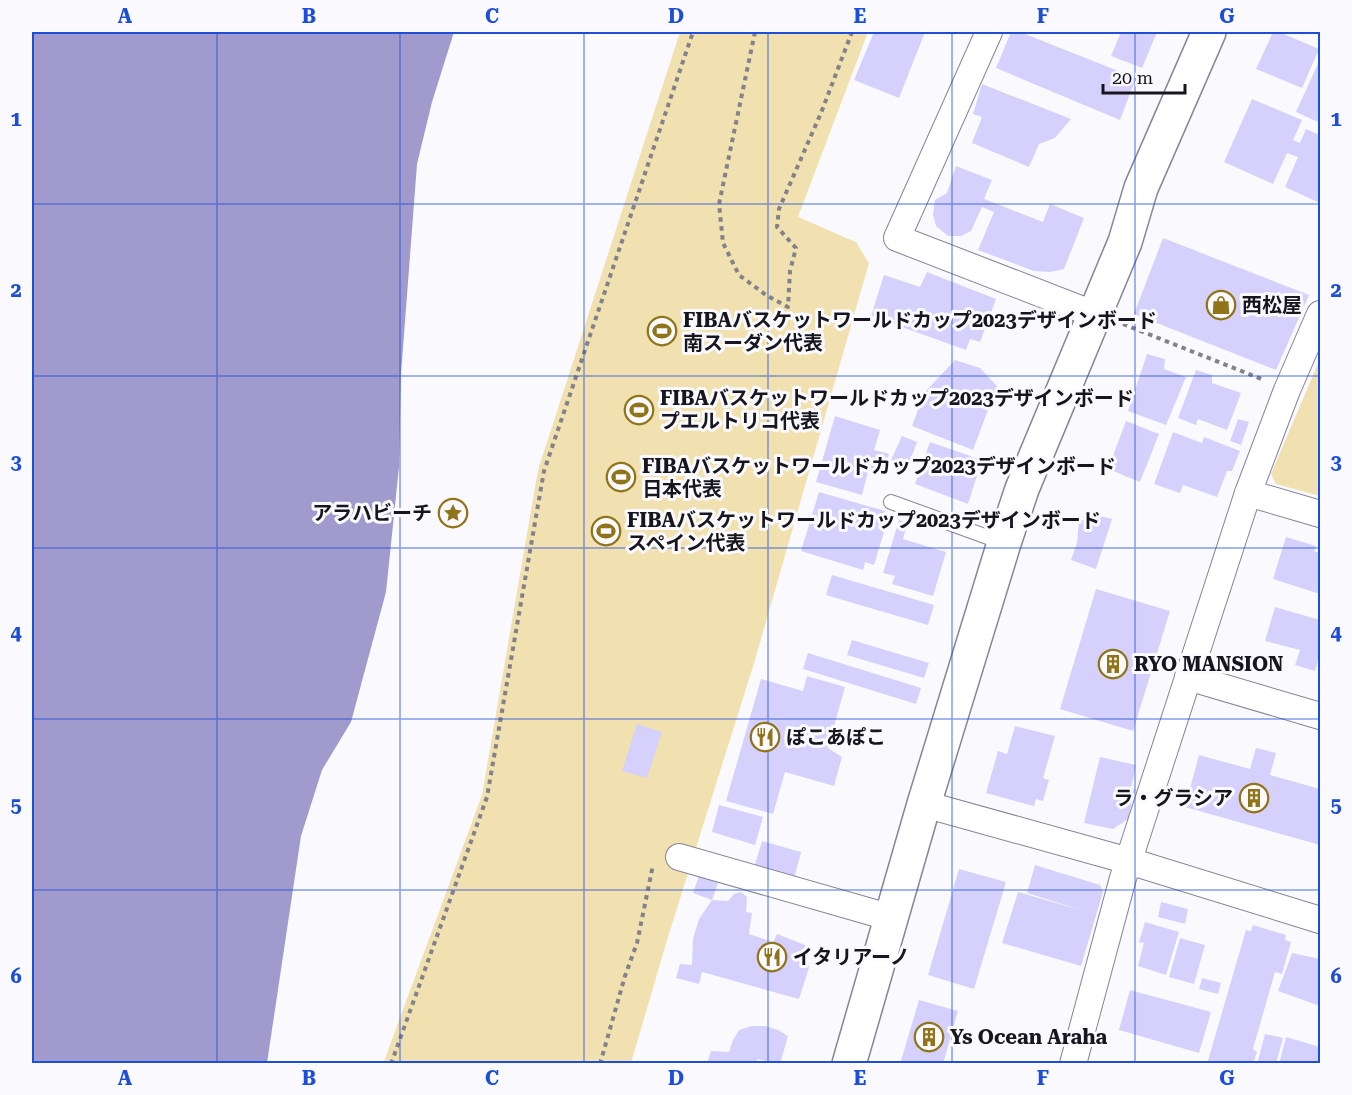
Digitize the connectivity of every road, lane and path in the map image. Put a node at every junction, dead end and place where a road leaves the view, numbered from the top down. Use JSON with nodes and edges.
{"nodes":[{"id":1,"x":693,"y":32,"type":"edge"},
{"id":2,"x":755,"y":32,"type":"edge"},
{"id":3,"x":852,"y":32,"type":"edge"},
{"id":4,"x":989,"y":32,"type":"edge"},
{"id":5,"x":1209,"y":32,"type":"edge"},
{"id":6,"x":1320,"y":314,"type":"edge"},
{"id":7,"x":1096,"y":315,"type":"junction"},
{"id":8,"x":1287,"y":390,"type":"junction"},
{"id":9,"x":1248,"y":494,"type":"junction"},
{"id":10,"x":891,"y":502,"type":"dead end"},
{"id":11,"x":1320,"y":514,"type":"edge"},
{"id":12,"x":1004,"y":543,"type":"junction"},
{"id":13,"x":1188,"y":677,"type":"junction"},
{"id":14,"x":1320,"y":716,"type":"edge"},
{"id":15,"x":924,"y":804,"type":"junction"},
{"id":16,"x":679,"y":857,"type":"dead end"},
{"id":17,"x":1129,"y":861,"type":"junction"},
{"id":18,"x":653,"y":864,"type":"dead end"},
{"id":19,"x":892,"y":918,"type":"junction"},
{"id":20,"x":1320,"y":920,"type":"edge"},
{"id":21,"x":1075,"y":1063,"type":"edge"},
{"id":22,"x":392,"y":1064,"type":"edge"},
{"id":23,"x":600,"y":1064,"type":"edge"},
{"id":24,"x":849,"y":1064,"type":"edge"}],
"edges":[{"from":1,"to":22,"type":"path"},
{"from":2,"to":3,"type":"path"},
{"from":4,"to":7,"type":"street"},
{"from":5,"to":7,"type":"street"},
{"from":6,"to":8,"type":"street"},
{"from":7,"to":8,"type":"path"},
{"from":7,"to":12,"type":"street"},
{"from":8,"to":9,"type":"street"},
{"from":9,"to":11,"type":"street"},
{"from":9,"to":13,"type":"street"},
{"from":10,"to":12,"type":"lane"},
{"from":12,"to":15,"type":"street"},
{"from":13,"to":14,"type":"street"},
{"from":13,"to":17,"type":"street"},
{"from":15,"to":17,"type":"street"},
{"from":15,"to":19,"type":"street"},
{"from":16,"to":19,"type":"street"},
{"from":17,"to":20,"type":"street"},
{"from":17,"to":21,"type":"street"},
{"from":18,"to":23,"type":"path"},
{"from":19,"to":24,"type":"street"}]}
